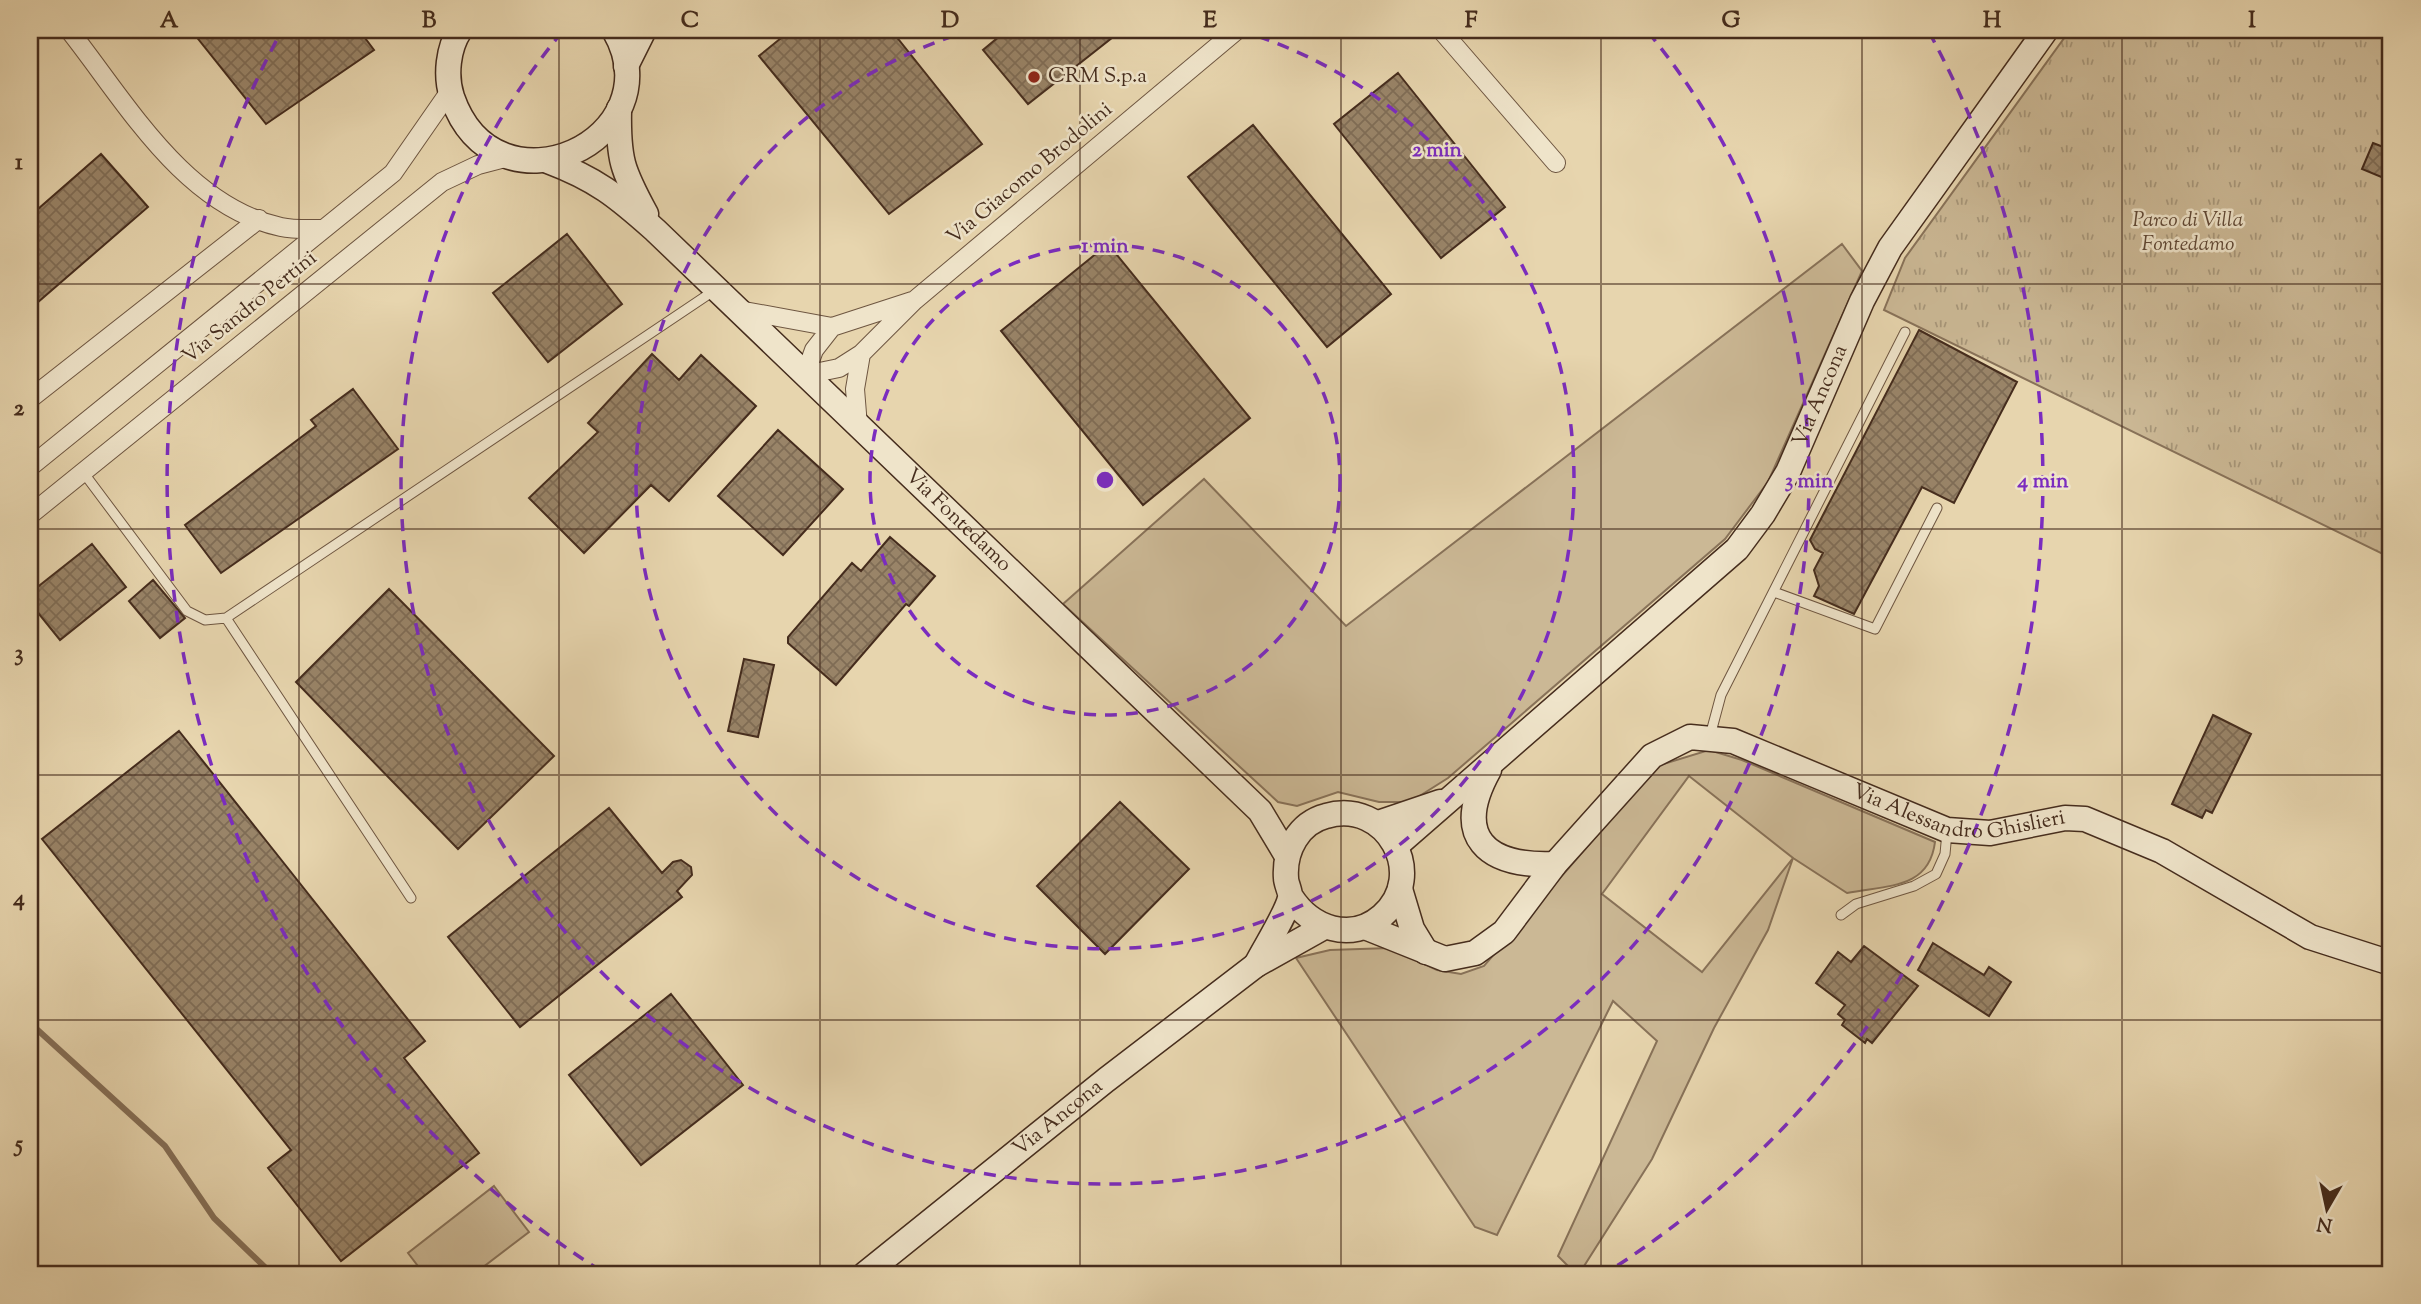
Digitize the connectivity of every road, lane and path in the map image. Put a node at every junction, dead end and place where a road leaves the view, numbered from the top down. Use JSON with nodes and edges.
{"nodes":[{"id":1,"x":69,"y":30,"type":"edge"},
{"id":2,"x":445,"y":30,"type":"edge"},
{"id":3,"x":460,"y":30,"type":"edge"},
{"id":4,"x":614,"y":30,"type":"edge"},
{"id":5,"x":644,"y":30,"type":"edge"},
{"id":6,"x":1237,"y":30,"type":"edge"},
{"id":7,"x":1441,"y":30,"type":"edge"},
{"id":8,"x":2046,"y":30,"type":"edge"},
{"id":9,"x":449,"y":59,"type":"junction"},
{"id":10,"x":626,"y":66,"type":"junction"},
{"id":11,"x":450,"y":91,"type":"junction"},
{"id":12,"x":620,"y":107,"type":"junction"},
{"id":13,"x":509,"y":158,"type":"junction"},
{"id":14,"x":548,"y":161,"type":"junction"},
{"id":15,"x":1556,"y":163,"type":"dead end"},
{"id":16,"x":259,"y":219,"type":"junction"},
{"id":17,"x":324,"y":229,"type":"junction"},
{"id":18,"x":654,"y":230,"type":"junction"},
{"id":19,"x":716,"y":289,"type":"junction"},
{"id":20,"x":915,"y":300,"type":"junction"},
{"id":21,"x":737,"y":309,"type":"junction"},
{"id":22,"x":832,"y":327,"type":"junction"},
{"id":23,"x":1905,"y":332,"type":"dead end"},
{"id":24,"x":861,"y":354,"type":"junction"},
{"id":25,"x":805,"y":374,"type":"junction"},
{"id":26,"x":30,"y":398,"type":"edge"},
{"id":27,"x":858,"y":426,"type":"junction"},
{"id":28,"x":30,"y":467,"type":"edge"},
{"id":29,"x":83,"y":472,"type":"junction"},
{"id":30,"x":1937,"y":508,"type":"dead end"},
{"id":31,"x":30,"y":515,"type":"edge"},
{"id":32,"x":1774,"y":592,"type":"junction"},
{"id":33,"x":226,"y":618,"type":"junction"},
{"id":34,"x":1710,"y":736,"type":"junction"},
{"id":35,"x":1492,"y":766,"type":"junction"},
{"id":36,"x":1450,"y":799,"type":"junction"},
{"id":37,"x":1260,"y":811,"type":"junction"},
{"id":38,"x":1311,"y":823,"type":"junction"},
{"id":39,"x":1378,"y":823,"type":"junction"},
{"id":40,"x":1947,"y":830,"type":"junction"},
{"id":41,"x":1397,"y":845,"type":"junction"},
{"id":42,"x":1287,"y":856,"type":"junction"},
{"id":43,"x":1555,"y":864,"type":"junction"},
{"id":44,"x":1400,"y":889,"type":"junction"},
{"id":45,"x":1291,"y":897,"type":"junction"},
{"id":46,"x":411,"y":898,"type":"dead end"},
{"id":47,"x":1842,"y":915,"type":"dead end"},
{"id":48,"x":1324,"y":927,"type":"junction"},
{"id":49,"x":1365,"y":927,"type":"junction"},
{"id":50,"x":1426,"y":952,"type":"junction"},
{"id":51,"x":2391,"y":963,"type":"edge"},
{"id":52,"x":1256,"y":965,"type":"junction"},
{"id":53,"x":865,"y":1274,"type":"edge"}],
"edges":[{"from":1,"to":16,"type":"street"},
{"from":2,"to":9,"type":"main road","name":"Via Fontedamo"},
{"from":3,"to":9,"type":"main road","name":"Via Fontedamo"},
{"from":4,"to":10,"type":"main road","name":"Via Fontedamo"},
{"from":5,"to":10,"type":"main road"},
{"from":6,"to":20,"type":"street","name":"Via Giacomo Brodolini"},
{"from":7,"to":15,"type":"street"},
{"from":8,"to":35,"type":"main road","name":"Via Ancona"},
{"from":9,"to":11,"type":"main road","name":"Via Fontedamo"},
{"from":10,"to":12,"type":"main road","name":"Via Fontedamo"},
{"from":11,"to":13,"type":"main road","name":"Via Fontedamo"},
{"from":11,"to":17,"type":"street","name":"Via Sandro Pertini"},
{"from":12,"to":14,"type":"main road","name":"Via Fontedamo"},
{"from":12,"to":18,"type":"main road","name":"Via Fontedamo"},
{"from":13,"to":14,"type":"main road","name":"Via Fontedamo"},
{"from":13,"to":29,"type":"street","name":"Via Sandro Pertini"},
{"from":14,"to":18,"type":"main road","name":"Via Fontedamo"},
{"from":16,"to":17,"type":"street"},
{"from":16,"to":26,"type":"street"},
{"from":17,"to":28,"type":"street","name":"Via Sandro Pertini"},
{"from":18,"to":19,"type":"main road","name":"Via Fontedamo"},
{"from":19,"to":21,"type":"main road","name":"Via Fontedamo"},
{"from":19,"to":33,"type":"lane"},
{"from":20,"to":22,"type":"street","name":"Via Giacomo Brodolini"},
{"from":20,"to":24,"type":"street","name":"Via Giacomo Brodolini"},
{"from":21,"to":22,"type":"street","name":"Via Giacomo Brodolini"},
{"from":21,"to":25,"type":"main road","name":"Via Fontedamo"},
{"from":22,"to":25,"type":"street"},
{"from":23,"to":32,"type":"lane"},
{"from":24,"to":25,"type":"street","name":"Via Giacomo Brodolini"},
{"from":24,"to":27,"type":"street"},
{"from":25,"to":27,"type":"main road","name":"Via Fontedamo"},
{"from":27,"to":37,"type":"main road","name":"Via Fontedamo"},
{"from":29,"to":31,"type":"street","name":"Via Sandro Pertini"},
{"from":29,"to":33,"type":"lane"},
{"from":30,"to":32,"type":"lane"},
{"from":32,"to":34,"type":"lane"},
{"from":33,"to":46,"type":"lane"},
{"from":34,"to":40,"type":"main road","name":"Via Alessandro Ghislieri"},
{"from":34,"to":43,"type":"main road","name":"Via Alessandro Ghislieri"},
{"from":35,"to":36,"type":"main road","name":"Via Ancona"},
{"from":35,"to":43,"type":"main road"},
{"from":36,"to":39,"type":"main road","name":"Via Ancona"},
{"from":36,"to":41,"type":"main road","name":"Via Ancona"},
{"from":37,"to":38,"type":"main road"},
{"from":37,"to":42,"type":"main road","name":"Via Fontedamo"},
{"from":38,"to":39,"type":"main road"},
{"from":38,"to":42,"type":"main road"},
{"from":39,"to":41,"type":"main road"},
{"from":40,"to":47,"type":"lane"},
{"from":40,"to":51,"type":"main road","name":"Via Alessandro Ghislieri"},
{"from":41,"to":44,"type":"main road"},
{"from":42,"to":45,"type":"main road"},
{"from":43,"to":50,"type":"main road","name":"Via Alessandro Ghislieri"},
{"from":44,"to":49,"type":"main road"},
{"from":44,"to":50,"type":"main road"},
{"from":45,"to":48,"type":"main road"},
{"from":45,"to":52,"type":"main road","name":"Via Ancona"},
{"from":48,"to":49,"type":"main road"},
{"from":48,"to":52,"type":"main road","name":"Via Ancona"},
{"from":49,"to":50,"type":"main road","name":"Via Alessandro Ghislieri"},
{"from":52,"to":53,"type":"main road","name":"Via Ancona"}]}
